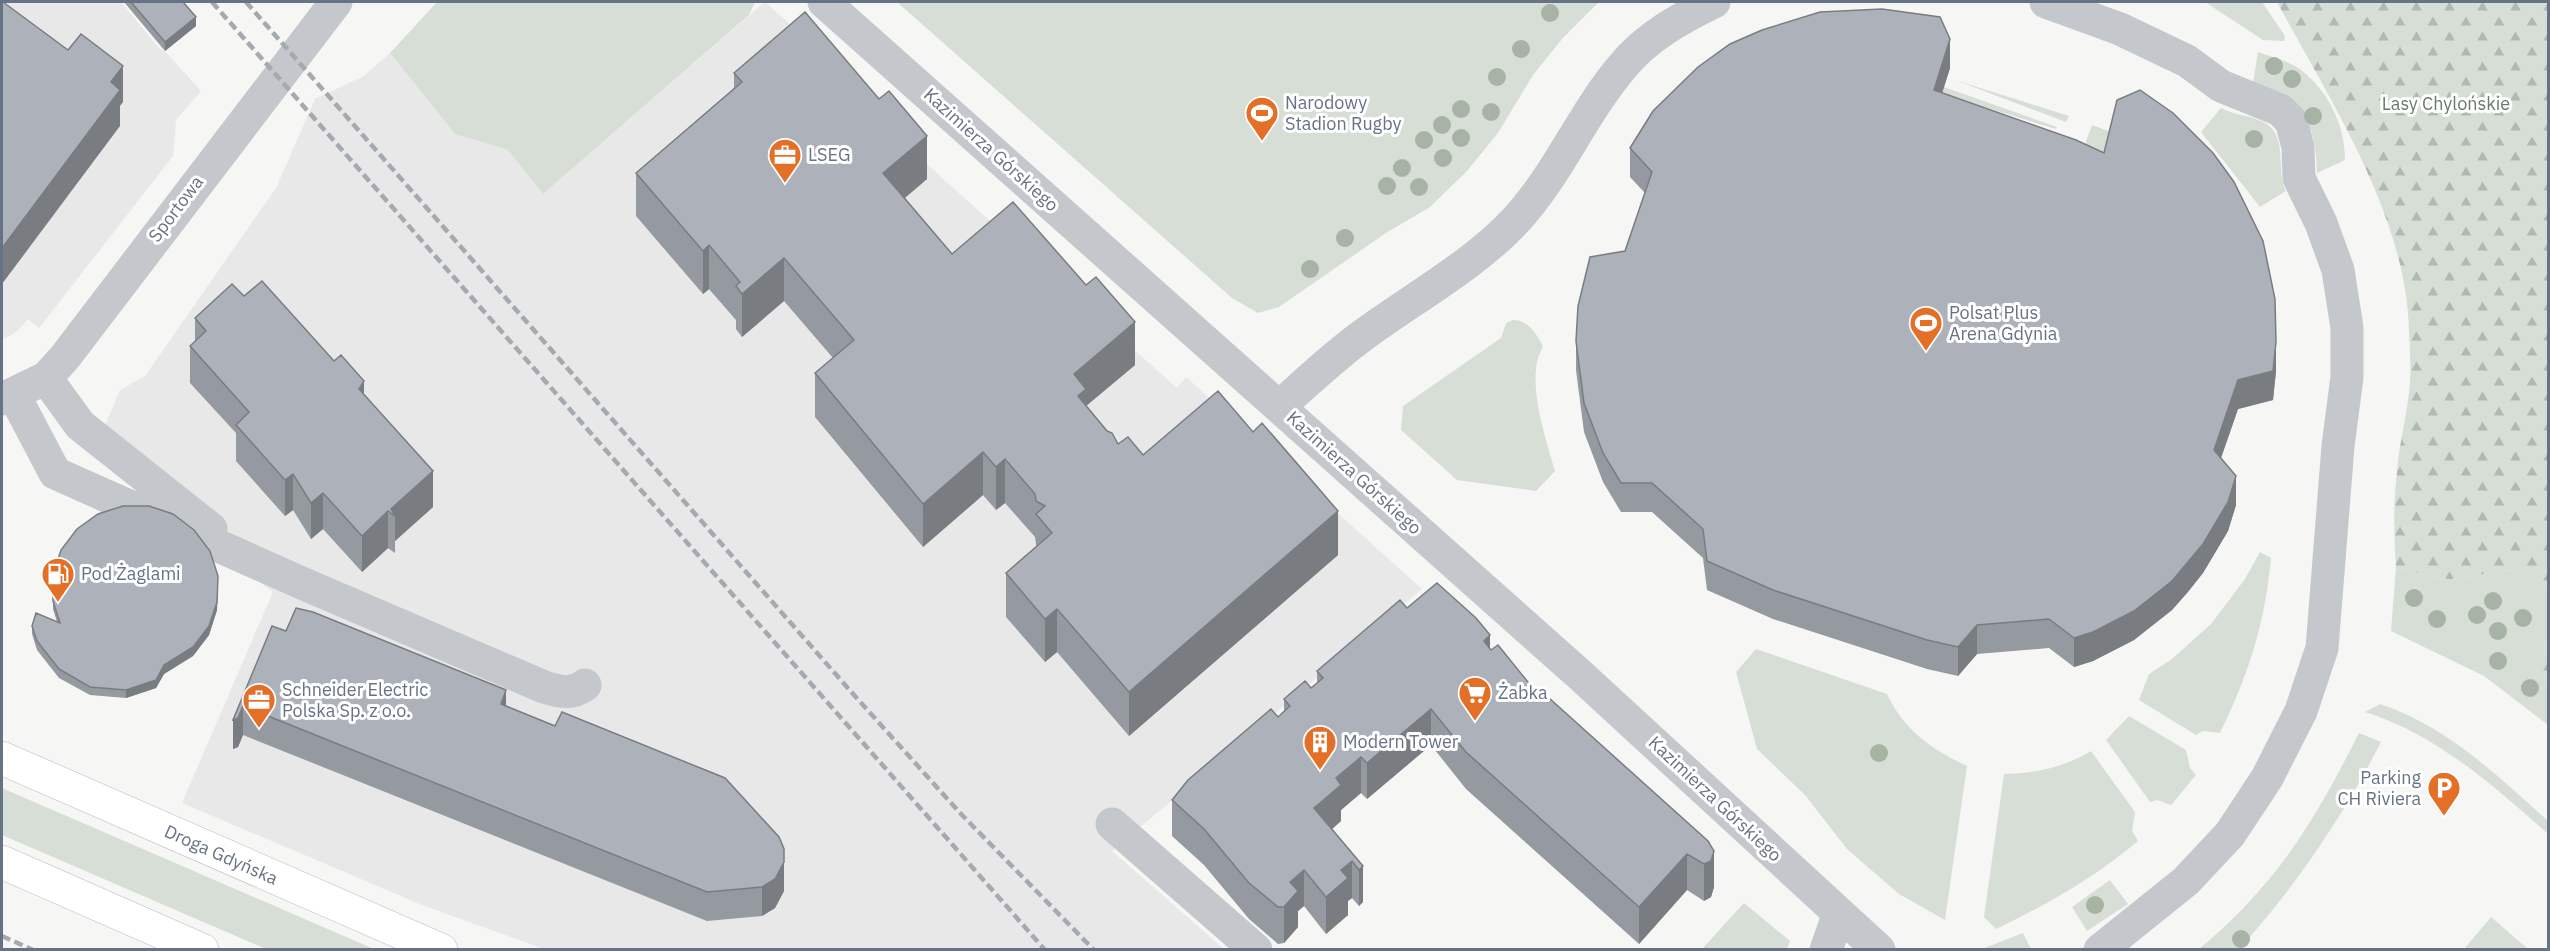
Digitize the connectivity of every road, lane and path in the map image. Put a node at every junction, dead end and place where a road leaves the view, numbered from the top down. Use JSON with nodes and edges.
{"nodes":[{"id":1,"x":336,"y":2,"type":"edge"},
{"id":2,"x":824,"y":2,"type":"edge"},
{"id":3,"x":1714,"y":2,"type":"edge"},
{"id":4,"x":2062,"y":4,"type":"edge"},
{"id":5,"x":46,"y":378,"type":"junction"},
{"id":6,"x":8,"y":397,"type":"edge"},
{"id":7,"x":1279,"y":407,"type":"junction"},
{"id":8,"x":250,"y":560,"type":"junction"},
{"id":9,"x":585,"y":685,"type":"dead end"},
{"id":10,"x":2,"y":758,"type":"edge"},
{"id":11,"x":1113,"y":824,"type":"dead end"},
{"id":12,"x":2,"y":862,"type":"edge"},
{"id":13,"x":1839,"y":913,"type":"junction"},
{"id":14,"x":202,"y":950,"type":"edge"},
{"id":15,"x":441,"y":950,"type":"edge"},
{"id":16,"x":1256,"y":950,"type":"edge"},
{"id":17,"x":1826,"y":950,"type":"edge"},
{"id":18,"x":1879,"y":950,"type":"edge"},
{"id":19,"x":2100,"y":950,"type":"edge"}],
"edges":[{"from":1,"to":5,"type":"street","name":"Sportowa"},
{"from":2,"to":7,"type":"street","name":"Kazimierza Górskiego"},
{"from":3,"to":7,"type":"street"},
{"from":4,"to":19,"type":"street"},
{"from":5,"to":6,"type":"street","name":"Sportowa"},
{"from":5,"to":8,"type":"street"},
{"from":6,"to":8,"type":"street"},
{"from":7,"to":13,"type":"street","name":"Kazimierza Górskiego"},
{"from":8,"to":9,"type":"street"},
{"from":10,"to":15,"type":"main road","name":"Droga Gdyńska"},
{"from":11,"to":16,"type":"street"},
{"from":12,"to":14,"type":"main road"},
{"from":13,"to":17,"type":"street"},
{"from":13,"to":18,"type":"street","name":"Kazimierza Górskiego"}]}
